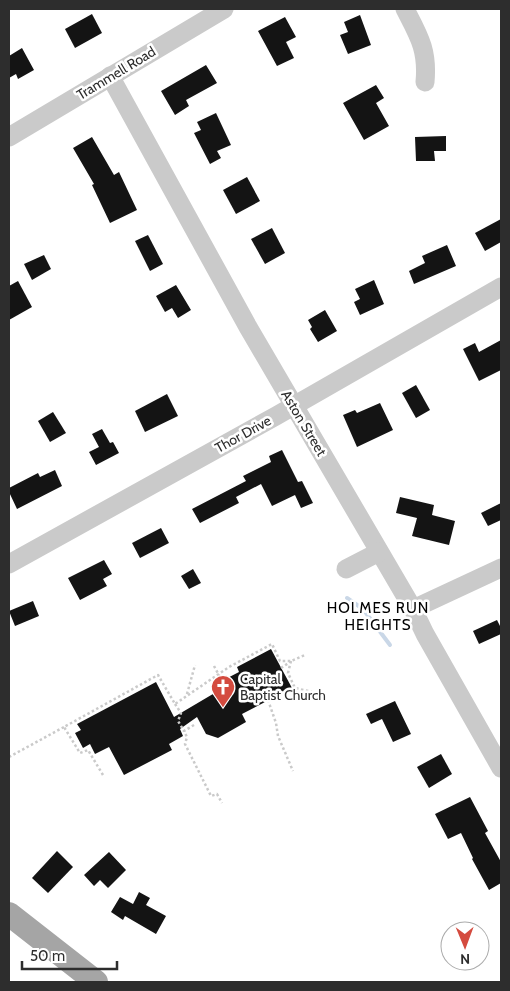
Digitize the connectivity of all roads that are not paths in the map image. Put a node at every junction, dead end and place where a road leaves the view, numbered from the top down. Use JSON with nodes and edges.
{"nodes":[{"id":1,"x":224,"y":9,"type":"edge"},
{"id":2,"x":405,"y":9,"type":"edge"},
{"id":3,"x":110,"y":76,"type":"junction"},
{"id":4,"x":425,"y":82,"type":"dead end"},
{"id":5,"x":9,"y":137,"type":"edge"},
{"id":6,"x":501,"y":287,"type":"edge"},
{"id":7,"x":294,"y":405,"type":"junction"},
{"id":8,"x":379,"y":552,"type":"junction"},
{"id":9,"x":9,"y":564,"type":"edge"},
{"id":10,"x":501,"y":568,"type":"edge"},
{"id":11,"x":346,"y":570,"type":"dead end"},
{"id":12,"x":413,"y":609,"type":"junction"},
{"id":13,"x":501,"y":768,"type":"edge"},
{"id":14,"x":11,"y":923,"type":"edge"},
{"id":15,"x":96,"y":982,"type":"edge"}],
"edges":[{"from":1,"to":3,"type":"street","name":"Trammell Road"},
{"from":2,"to":4,"type":"street"},
{"from":3,"to":5,"type":"street","name":"Trammell Road"},
{"from":3,"to":7,"type":"street","name":"Aston Street"},
{"from":6,"to":7,"type":"street","name":"Thor Drive"},
{"from":7,"to":8,"type":"street","name":"Aston Street"},
{"from":7,"to":9,"type":"street","name":"Thor Drive"},
{"from":8,"to":11,"type":"street"},
{"from":8,"to":12,"type":"street","name":"Aston Street"},
{"from":10,"to":12,"type":"street"},
{"from":12,"to":13,"type":"street","name":"Aston Street"},
{"from":14,"to":15,"type":"main road"}]}
